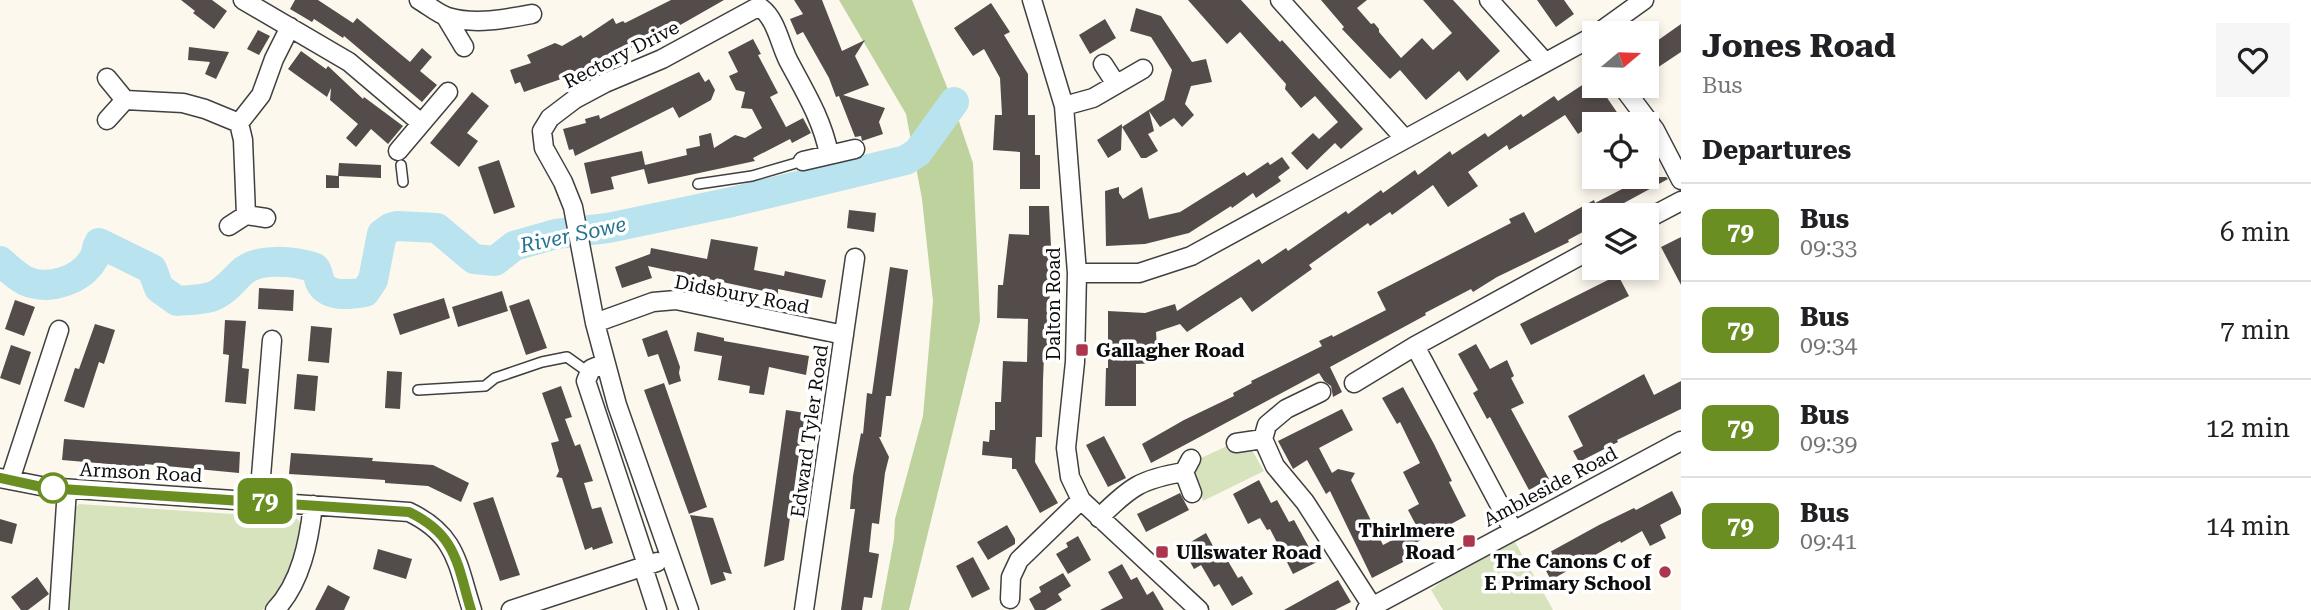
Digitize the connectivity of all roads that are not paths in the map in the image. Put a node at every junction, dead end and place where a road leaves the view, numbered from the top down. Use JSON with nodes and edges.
{"nodes":[{"id":1,"x":243,"y":0,"type":"edge"},
{"id":2,"x":419,"y":0,"type":"edge"},
{"id":3,"x":1032,"y":0,"type":"edge"},
{"id":4,"x":1280,"y":0,"type":"edge"},
{"id":5,"x":1489,"y":0,"type":"edge"},
{"id":6,"x":1644,"y":0,"type":"edge"},
{"id":7,"x":761,"y":4,"type":"edge"},
{"id":8,"x":532,"y":14,"type":"dead end"},
{"id":9,"x":446,"y":17,"type":"junction"},
{"id":10,"x":1617,"y":21,"type":"edge"},
{"id":11,"x":290,"y":27,"type":"junction"},
{"id":12,"x":1582,"y":45,"type":"edge"},
{"id":13,"x":464,"y":47,"type":"dead end"},
{"id":14,"x":1545,"y":62,"type":"junction"},
{"id":15,"x":1103,"y":64,"type":"dead end"},
{"id":16,"x":1143,"y":69,"type":"dead end"},
{"id":17,"x":107,"y":78,"type":"dead end"},
{"id":18,"x":1116,"y":84,"type":"junction"},
{"id":19,"x":448,"y":92,"type":"dead end"},
{"id":20,"x":1631,"y":98,"type":"edge"},
{"id":21,"x":125,"y":100,"type":"junction"},
{"id":22,"x":1064,"y":106,"type":"junction"},
{"id":23,"x":107,"y":120,"type":"dead end"},
{"id":24,"x":239,"y":123,"type":"junction"},
{"id":25,"x":421,"y":123,"type":"junction"},
{"id":26,"x":1404,"y":138,"type":"junction"},
{"id":27,"x":855,"y":149,"type":"dead end"},
{"id":28,"x":829,"y":154,"type":"junction"},
{"id":29,"x":399,"y":158,"type":"joint"},
{"id":30,"x":803,"y":161,"type":"joint"},
{"id":31,"x":1681,"y":180,"type":"edge"},
{"id":32,"x":402,"y":182,"type":"dead end"},
{"id":33,"x":698,"y":184,"type":"dead end"},
{"id":34,"x":1681,"y":201,"type":"edge"},
{"id":35,"x":1659,"y":213,"type":"edge"},
{"id":36,"x":246,"y":215,"type":"junction"},
{"id":37,"x":266,"y":218,"type":"dead end"},
{"id":38,"x":229,"y":226,"type":"dead end"},
{"id":39,"x":1582,"y":255,"type":"edge"},
{"id":40,"x":855,"y":258,"type":"dead end"},
{"id":41,"x":1077,"y":273,"type":"junction"},
{"id":42,"x":595,"y":323,"type":"junction"},
{"id":43,"x":59,"y":330,"type":"dead end"},
{"id":44,"x":844,"y":335,"type":"junction"},
{"id":45,"x":272,"y":340,"type":"dead end"},
{"id":46,"x":1415,"y":346,"type":"junction"},
{"id":47,"x":605,"y":363,"type":"junction"},
{"id":48,"x":588,"y":372,"type":"junction"},
{"id":49,"x":1354,"y":383,"type":"dead end"},
{"id":50,"x":418,"y":390,"type":"dead end"},
{"id":51,"x":1321,"y":392,"type":"dead end"},
{"id":52,"x":1263,"y":439,"type":"junction"},
{"id":53,"x":1681,"y":440,"type":"edge"},
{"id":54,"x":1236,"y":443,"type":"dead end"},
{"id":55,"x":5,"y":479,"type":"edge"},
{"id":56,"x":67,"y":489,"type":"junction"},
{"id":57,"x":1192,"y":493,"type":"dead end"},
{"id":58,"x":1081,"y":500,"type":"junction"},
{"id":59,"x":259,"y":501,"type":"junction"},
{"id":60,"x":313,"y":505,"type":"junction"},
{"id":61,"x":1099,"y":517,"type":"junction"},
{"id":62,"x":1513,"y":530,"type":"junction"},
{"id":63,"x":671,"y":557,"type":"junction"},
{"id":64,"x":645,"y":566,"type":"junction"},
{"id":65,"x":1010,"y":599,"type":"dead end"},
{"id":66,"x":55,"y":608,"type":"edge"},
{"id":67,"x":1369,"y":608,"type":"edge"},
{"id":68,"x":275,"y":610,"type":"edge"},
{"id":69,"x":471,"y":610,"type":"edge"},
{"id":70,"x":511,"y":610,"type":"edge"},
{"id":71,"x":657,"y":610,"type":"edge"},
{"id":72,"x":689,"y":610,"type":"edge"},
{"id":73,"x":803,"y":610,"type":"edge"},
{"id":74,"x":1199,"y":610,"type":"edge"}],
"edges":[{"from":1,"to":11,"type":"street"},
{"from":2,"to":9,"type":"street"},
{"from":3,"to":22,"type":"street","name":"Dalton Road"},
{"from":4,"to":26,"type":"street"},
{"from":5,"to":14,"type":"street"},
{"from":6,"to":10,"type":"street"},
{"from":7,"to":28,"type":"street","name":"Rectory Drive"},
{"from":7,"to":42,"type":"street","name":"Rectory Drive"},
{"from":8,"to":9,"type":"street"},
{"from":9,"to":13,"type":"street"},
{"from":11,"to":24,"type":"street"},
{"from":11,"to":25,"type":"street"},
{"from":12,"to":14,"type":"street"},
{"from":14,"to":26,"type":"street"},
{"from":15,"to":18,"type":"street"},
{"from":16,"to":18,"type":"street"},
{"from":17,"to":21,"type":"street"},
{"from":18,"to":22,"type":"street"},
{"from":19,"to":25,"type":"street"},
{"from":20,"to":31,"type":"street"},
{"from":21,"to":23,"type":"street"},
{"from":21,"to":24,"type":"street"},
{"from":22,"to":41,"type":"street","name":"Dalton Road"},
{"from":24,"to":36,"type":"street"},
{"from":25,"to":29,"type":"street"},
{"from":26,"to":41,"type":"street"},
{"from":27,"to":28,"type":"street"},
{"from":28,"to":30,"type":"street"},
{"from":29,"to":32,"type":"lane"},
{"from":30,"to":33,"type":"lane"},
{"from":34,"to":35,"type":"street"},
{"from":36,"to":37,"type":"street"},
{"from":36,"to":38,"type":"street"},
{"from":39,"to":46,"type":"street"},
{"from":40,"to":44,"type":"street","name":"Edward Tyler Road"},
{"from":41,"to":58,"type":"street","name":"Dalton Road"},
{"from":42,"to":44,"type":"street","name":"Didsbury Road"},
{"from":42,"to":47,"type":"street","name":"Rectory Drive"},
{"from":43,"to":55,"type":"street"},
{"from":44,"to":73,"type":"street","name":"Edward Tyler Road"},
{"from":45,"to":59,"type":"street"},
{"from":46,"to":49,"type":"street"},
{"from":46,"to":62,"type":"street"},
{"from":47,"to":48,"type":"street"},
{"from":47,"to":63,"type":"street","name":"Rectory Drive"},
{"from":48,"to":50,"type":"lane"},
{"from":48,"to":64,"type":"street"},
{"from":51,"to":52,"type":"street"},
{"from":52,"to":54,"type":"street"},
{"from":52,"to":67,"type":"street"},
{"from":53,"to":62,"type":"street","name":"Ambleside Road"},
{"from":55,"to":56,"type":"street","name":"Armson Road"},
{"from":56,"to":59,"type":"street","name":"Armson Road"},
{"from":56,"to":66,"type":"street"},
{"from":57,"to":61,"type":"street"},
{"from":58,"to":61,"type":"street","name":"Dalton Road"},
{"from":58,"to":65,"type":"street"},
{"from":59,"to":60,"type":"street","name":"Armson Road"},
{"from":60,"to":68,"type":"street"},
{"from":60,"to":69,"type":"street","name":"Armson Road"},
{"from":61,"to":74,"type":"street","name":"Dalton Road"},
{"from":62,"to":67,"type":"street","name":"Ambleside Road"},
{"from":63,"to":64,"type":"street"},
{"from":63,"to":72,"type":"street","name":"Rectory Drive"},
{"from":64,"to":70,"type":"street"},
{"from":64,"to":71,"type":"street"}]}
